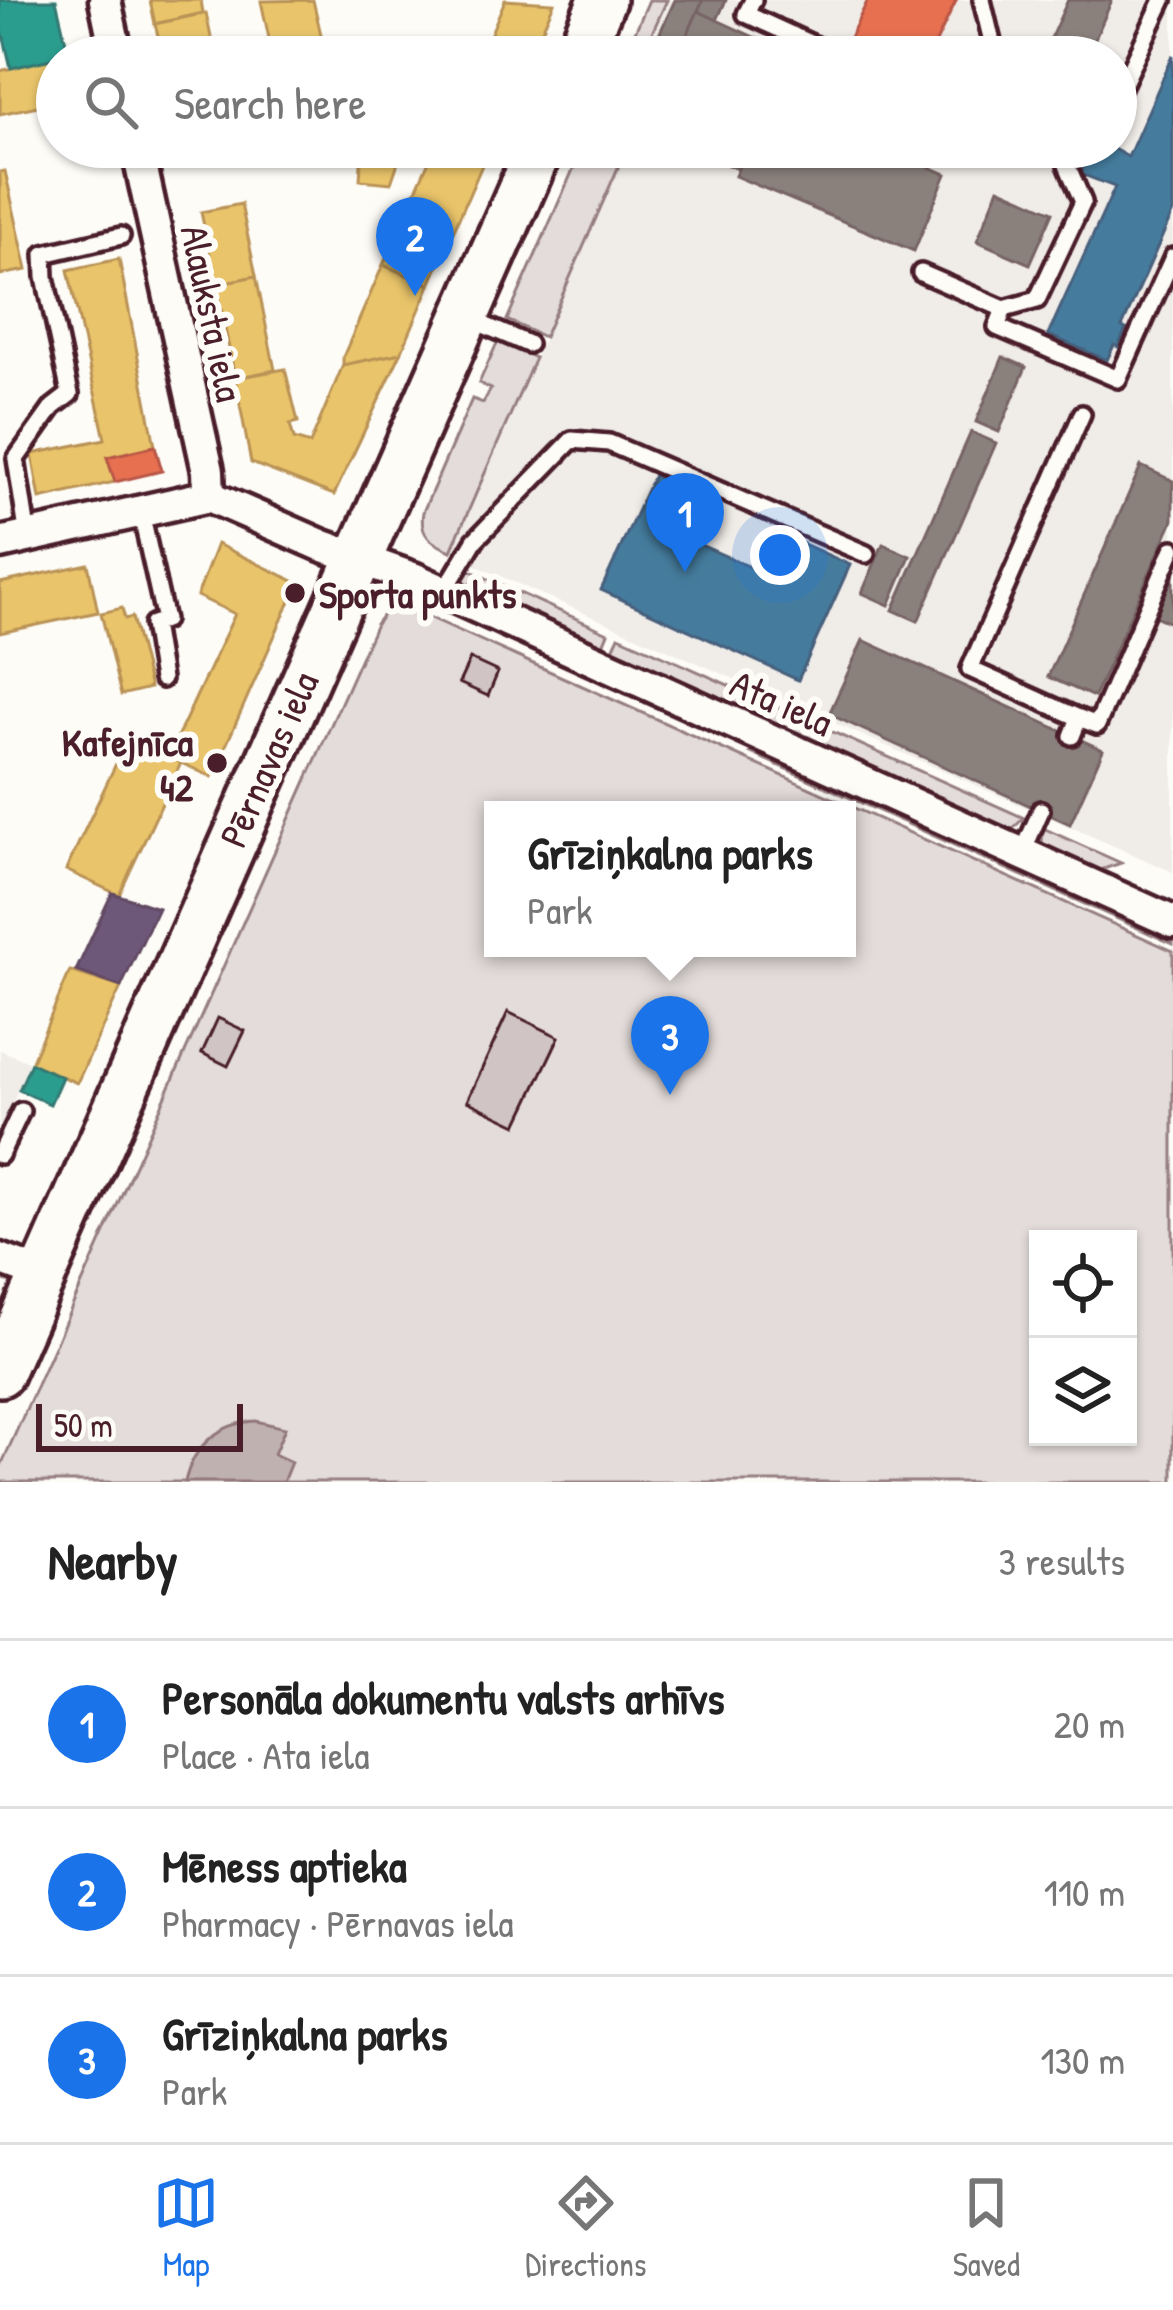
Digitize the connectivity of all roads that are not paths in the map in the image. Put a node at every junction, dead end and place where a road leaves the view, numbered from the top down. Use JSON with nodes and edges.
{"nodes":[{"id":1,"x":105,"y":0,"type":"edge"},
{"id":2,"x":602,"y":0,"type":"edge"},
{"id":3,"x":752,"y":0,"type":"edge"},
{"id":4,"x":982,"y":0,"type":"edge"},
{"id":5,"x":1162,"y":0,"type":"edge"},
{"id":6,"x":113,"y":36,"type":"edge"},
{"id":7,"x":587,"y":36,"type":"edge"},
{"id":8,"x":794,"y":36,"type":"edge"},
{"id":9,"x":990,"y":36,"type":"edge"},
{"id":10,"x":1137,"y":54,"type":"edge"},
{"id":11,"x":142,"y":168,"type":"edge"},
{"id":12,"x":531,"y":168,"type":"edge"},
{"id":13,"x":1068,"y":168,"type":"edge"},
{"id":14,"x":121,"y":236,"type":"dead end"},
{"id":15,"x":1173,"y":257,"type":"edge"},
{"id":16,"x":921,"y":273,"type":"dead end"},
{"id":17,"x":1004,"y":309,"type":"junction"},
{"id":18,"x":466,"y":316,"type":"junction"},
{"id":19,"x":528,"y":344,"type":"dead end"},
{"id":20,"x":1082,"y":414,"type":"dead end"},
{"id":21,"x":209,"y":496,"type":"junction"},
{"id":22,"x":141,"y":513,"type":"junction"},
{"id":23,"x":14,"y":540,"type":"edge"},
{"id":24,"x":1173,"y":549,"type":"edge"},
{"id":25,"x":866,"y":554,"type":"dead end"},
{"id":26,"x":356,"y":558,"type":"junction"},
{"id":27,"x":444,"y":592,"type":"junction"},
{"id":28,"x":162,"y":679,"type":"dead end"},
{"id":29,"x":1079,"y":718,"type":"junction"},
{"id":30,"x":1072,"y":736,"type":"dead end"},
{"id":31,"x":1041,"y":810,"type":"dead end"},
{"id":32,"x":1022,"y":854,"type":"junction"},
{"id":33,"x":1173,"y":922,"type":"edge"},
{"id":34,"x":21,"y":1111,"type":"dead end"},
{"id":35,"x":0,"y":1155,"type":"edge"},
{"id":36,"x":0,"y":1259,"type":"edge"},
{"id":37,"x":43,"y":1276,"type":"junction"},
{"id":38,"x":0,"y":1373,"type":"edge"}],
"edges":[{"from":1,"to":6,"type":"street"},
{"from":2,"to":7,"type":"main road"},
{"from":3,"to":8,"type":"lane"},
{"from":4,"to":9,"type":"lane"},
{"from":5,"to":10,"type":"lane"},
{"from":11,"to":21,"type":"street","name":"Alauksta iela"},
{"from":12,"to":18,"type":"main road","name":"Pērnavas iela"},
{"from":13,"to":17,"type":"lane"},
{"from":14,"to":23,"type":"lane"},
{"from":15,"to":17,"type":"lane"},
{"from":16,"to":17,"type":"lane"},
{"from":18,"to":19,"type":"lane"},
{"from":18,"to":26,"type":"main road","name":"Pērnavas iela"},
{"from":20,"to":29,"type":"lane"},
{"from":21,"to":22,"type":"street"},
{"from":21,"to":26,"type":"street","name":"Ata iela"},
{"from":22,"to":23,"type":"street"},
{"from":22,"to":28,"type":"lane"},
{"from":24,"to":29,"type":"lane"},
{"from":25,"to":27,"type":"lane"},
{"from":26,"to":27,"type":"street","name":"Ata iela"},
{"from":26,"to":37,"type":"main road","name":"Pērnavas iela"},
{"from":27,"to":32,"type":"street","name":"Ata iela"},
{"from":29,"to":30,"type":"lane"},
{"from":31,"to":32,"type":"lane"},
{"from":32,"to":33,"type":"street","name":"Ata iela"},
{"from":34,"to":35,"type":"lane"},
{"from":36,"to":37,"type":"street"},
{"from":37,"to":38,"type":"main road","name":"Pērnavas iela"}]}
